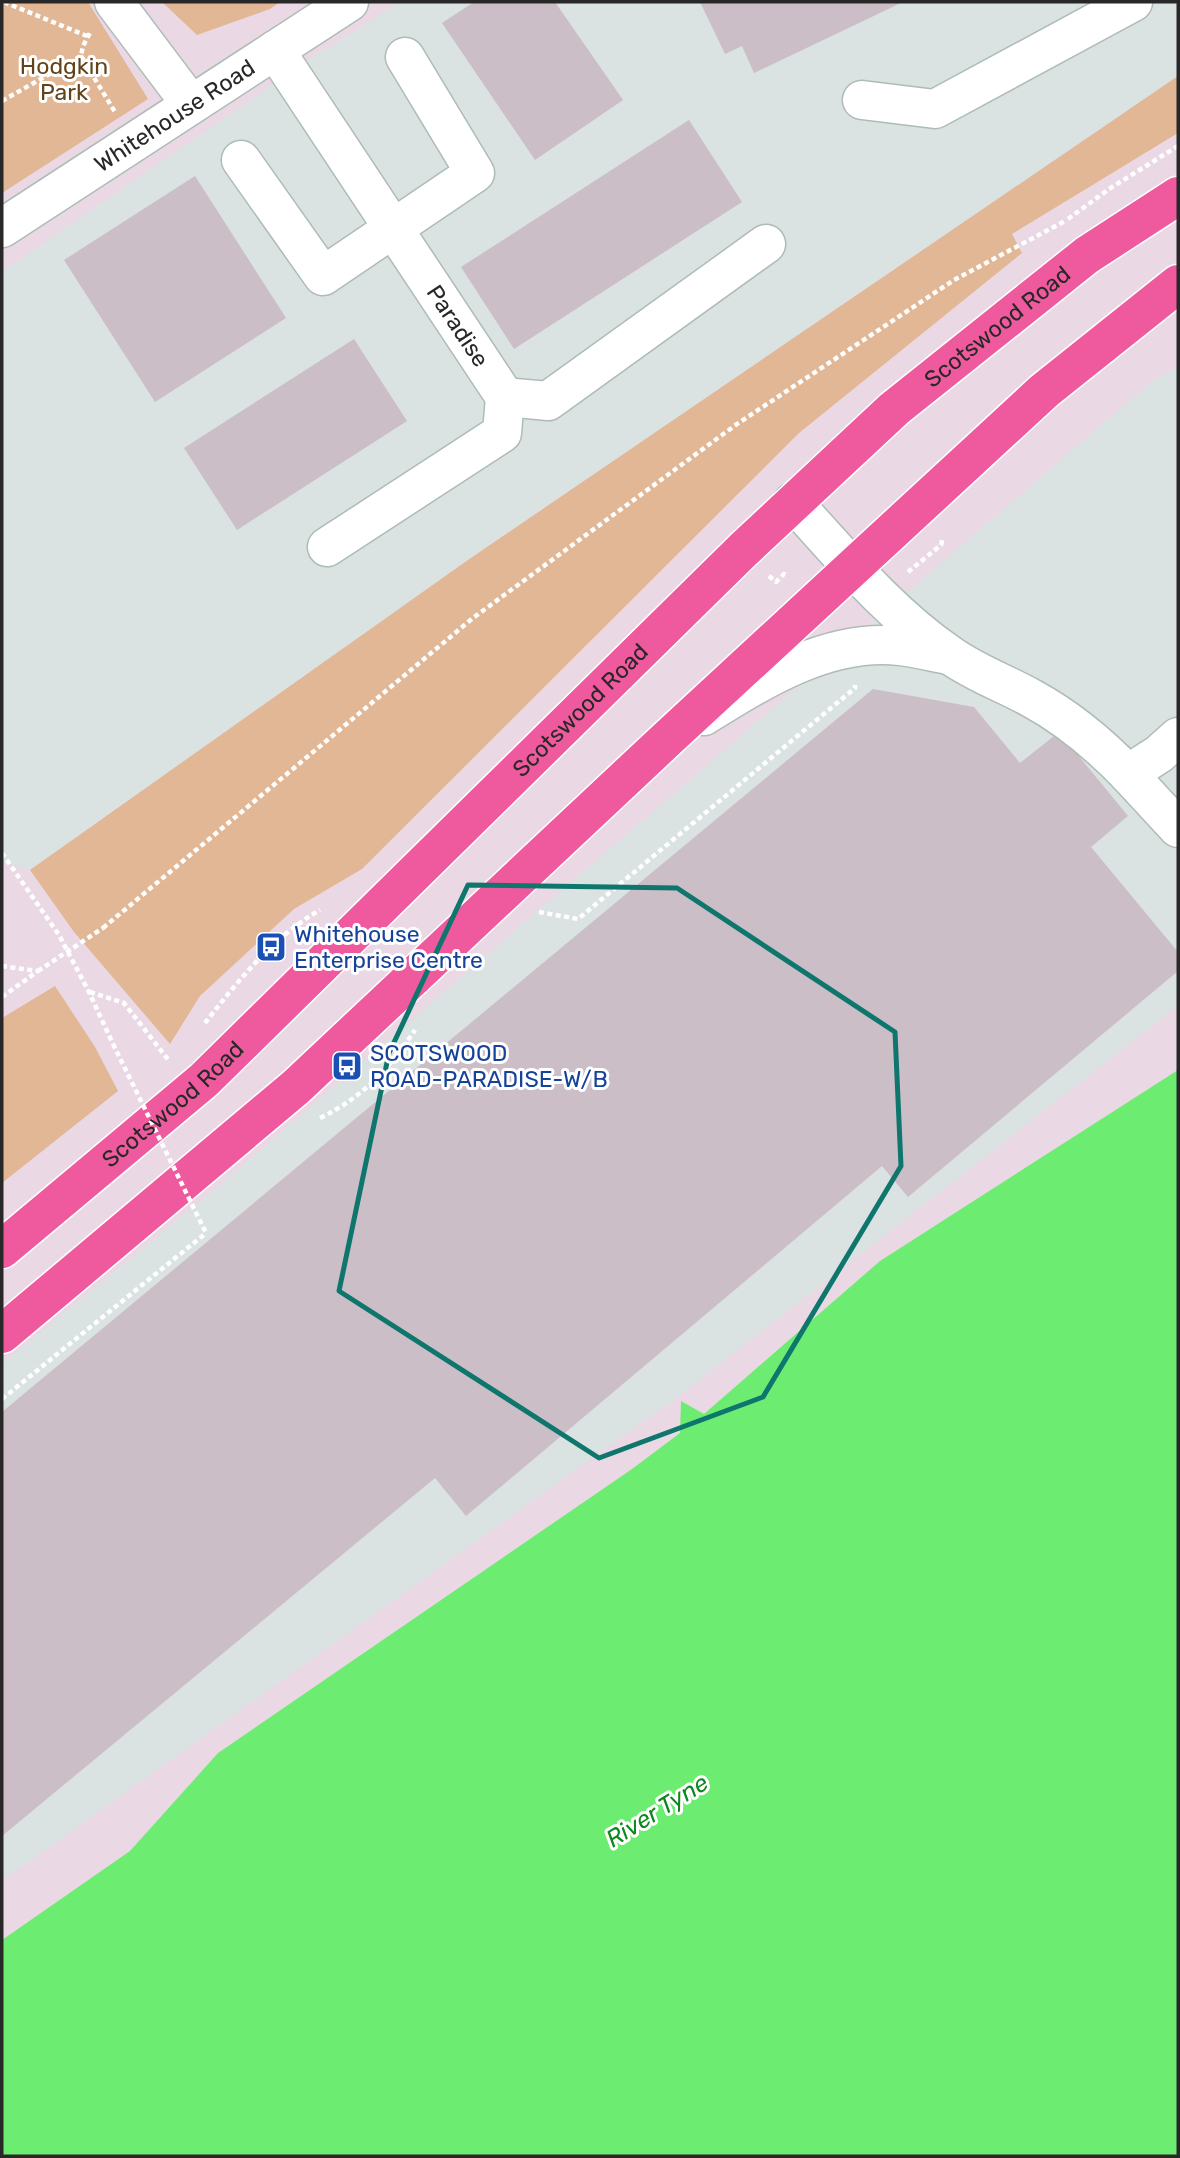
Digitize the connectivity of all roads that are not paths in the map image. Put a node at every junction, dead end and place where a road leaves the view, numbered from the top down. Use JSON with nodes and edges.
{"nodes":[{"id":1,"x":349,"y":2,"type":"edge"},
{"id":2,"x":1133,"y":2,"type":"edge"},
{"id":3,"x":117,"y":6,"type":"edge"},
{"id":4,"x":275,"y":50,"type":"junction"},
{"id":5,"x":405,"y":57,"type":"dead end"},
{"id":6,"x":862,"y":100,"type":"dead end"},
{"id":7,"x":190,"y":103,"type":"junction"},
{"id":8,"x":241,"y":160,"type":"dead end"},
{"id":9,"x":1178,"y":196,"type":"edge"},
{"id":10,"x":2,"y":228,"type":"edge"},
{"id":11,"x":393,"y":229,"type":"junction"},
{"id":12,"x":766,"y":244,"type":"dead end"},
{"id":13,"x":1178,"y":284,"type":"edge"},
{"id":14,"x":505,"y":397,"type":"junction"},
{"id":15,"x":793,"y":502,"type":"junction"},
{"id":16,"x":327,"y":547,"type":"dead end"},
{"id":17,"x":852,"y":568,"type":"junction"},
{"id":18,"x":951,"y":656,"type":"junction"},
{"id":19,"x":1178,"y":737,"type":"edge"},
{"id":20,"x":667,"y":739,"type":"junction"},
{"id":21,"x":1128,"y":774,"type":"junction"},
{"id":22,"x":1178,"y":828,"type":"edge"},
{"id":23,"x":2,"y":1249,"type":"edge"},
{"id":24,"x":2,"y":1334,"type":"edge"}],
"edges":[{"from":1,"to":4,"type":"street","name":"Whitehouse Road"},
{"from":2,"to":6,"type":"street"},
{"from":3,"to":7,"type":"street"},
{"from":4,"to":7,"type":"street","name":"Whitehouse Road"},
{"from":4,"to":11,"type":"street","name":"Paradise"},
{"from":5,"to":11,"type":"street"},
{"from":7,"to":10,"type":"street","name":"Whitehouse Road"},
{"from":8,"to":11,"type":"street"},
{"from":9,"to":15,"type":"main road","name":"Scotswood Road"},
{"from":11,"to":14,"type":"street","name":"Paradise"},
{"from":12,"to":14,"type":"street"},
{"from":13,"to":17,"type":"main road"},
{"from":14,"to":16,"type":"street"},
{"from":15,"to":17,"type":"street"},
{"from":15,"to":23,"type":"main road","name":"Scotswood Road"},
{"from":17,"to":18,"type":"street"},
{"from":17,"to":20,"type":"main road"},
{"from":18,"to":20,"type":"street"},
{"from":18,"to":21,"type":"street"},
{"from":19,"to":21,"type":"street"},
{"from":20,"to":24,"type":"main road"},
{"from":21,"to":22,"type":"street"}]}
